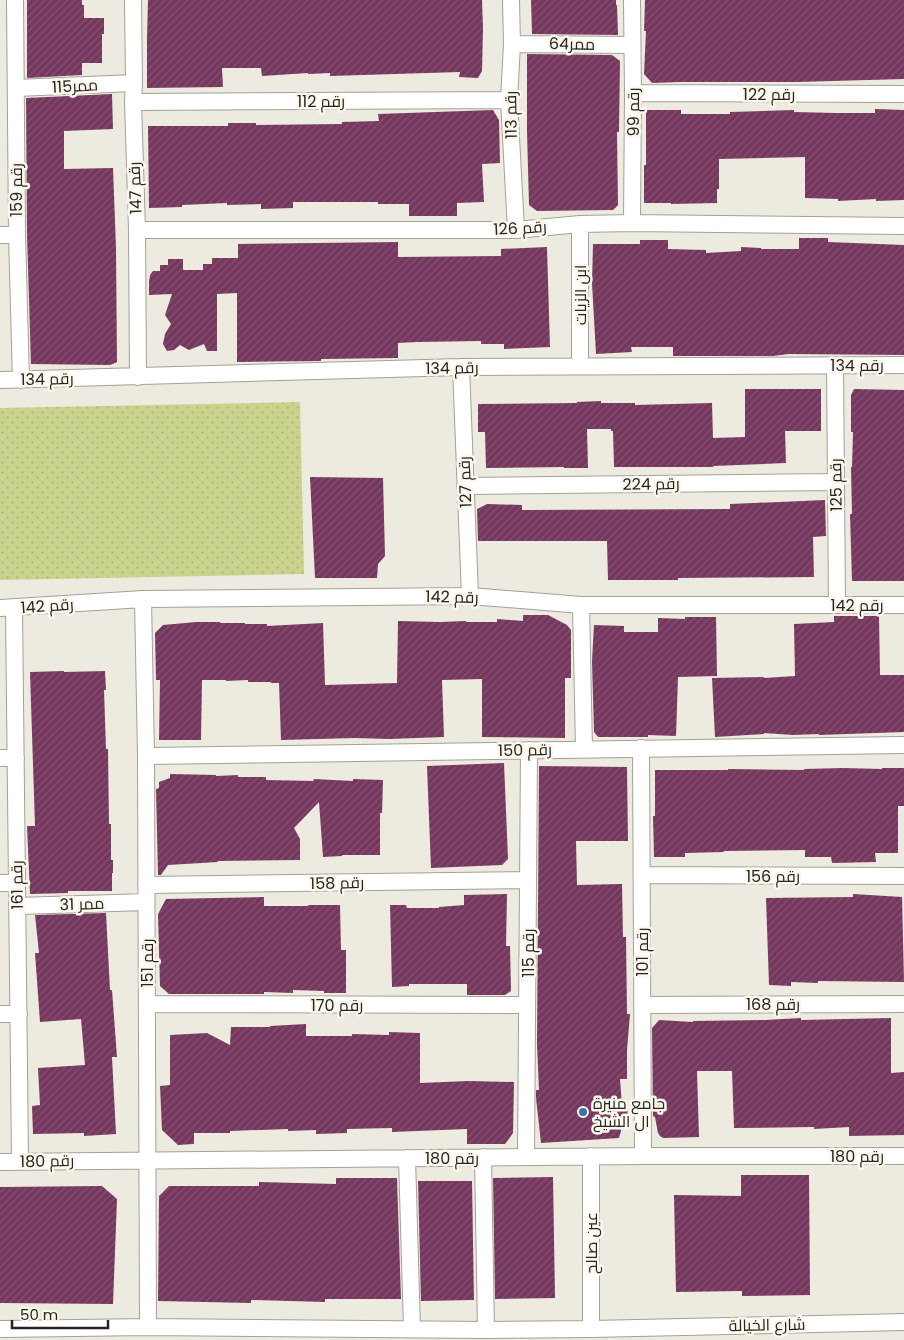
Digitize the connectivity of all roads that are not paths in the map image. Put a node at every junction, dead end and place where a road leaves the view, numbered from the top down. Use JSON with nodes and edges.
{"nodes":[{"id":1,"x":15,"y":0,"type":"edge"},
{"id":2,"x":133,"y":0,"type":"edge"},
{"id":3,"x":511,"y":0,"type":"edge"},
{"id":4,"x":632,"y":0,"type":"edge"},
{"id":5,"x":512,"y":44,"type":"junction"},
{"id":6,"x":632,"y":45,"type":"junction"},
{"id":7,"x":134,"y":83,"type":"junction"},
{"id":8,"x":633,"y":93,"type":"junction"},
{"id":9,"x":904,"y":94,"type":"edge"},
{"id":10,"x":10,"y":99,"type":"edge"},
{"id":11,"x":509,"y":100,"type":"junction"},
{"id":12,"x":133,"y":102,"type":"junction"},
{"id":13,"x":632,"y":223,"type":"junction"},
{"id":14,"x":580,"y":224,"type":"junction"},
{"id":15,"x":904,"y":226,"type":"edge"},
{"id":16,"x":137,"y":230,"type":"junction"},
{"id":17,"x":516,"y":230,"type":"junction"},
{"id":18,"x":0,"y":235,"type":"edge"},
{"id":19,"x":17,"y":235,"type":"junction"},
{"id":20,"x":835,"y":365,"type":"junction"},
{"id":21,"x":904,"y":365,"type":"edge"},
{"id":22,"x":580,"y":366,"type":"junction"},
{"id":23,"x":461,"y":367,"type":"junction"},
{"id":24,"x":138,"y":377,"type":"junction"},
{"id":25,"x":0,"y":380,"type":"edge"},
{"id":26,"x":21,"y":380,"type":"junction"},
{"id":27,"x":836,"y":482,"type":"junction"},
{"id":28,"x":465,"y":486,"type":"junction"},
{"id":29,"x":470,"y":596,"type":"junction"},
{"id":30,"x":143,"y":599,"type":"junction"},
{"id":31,"x":581,"y":605,"type":"junction"},
{"id":32,"x":837,"y":605,"type":"junction"},
{"id":33,"x":904,"y":605,"type":"edge"},
{"id":34,"x":7,"y":608,"type":"edge"},
{"id":35,"x":904,"y":745,"type":"edge"},
{"id":36,"x":641,"y":748,"type":"junction"},
{"id":37,"x":584,"y":749,"type":"junction"},
{"id":38,"x":529,"y":750,"type":"junction"},
{"id":39,"x":146,"y":756,"type":"junction"},
{"id":40,"x":8,"y":758,"type":"edge"},
{"id":41,"x":642,"y":875,"type":"junction"},
{"id":42,"x":904,"y":876,"type":"edge"},
{"id":43,"x":528,"y":880,"type":"junction"},
{"id":44,"x":0,"y":883,"type":"edge"},
{"id":45,"x":18,"y":883,"type":"junction"},
{"id":46,"x":146,"y":885,"type":"junction"},
{"id":47,"x":146,"y":902,"type":"junction"},
{"id":48,"x":18,"y":906,"type":"junction"},
{"id":49,"x":147,"y":1004,"type":"junction"},
{"id":50,"x":642,"y":1004,"type":"junction"},
{"id":51,"x":904,"y":1004,"type":"edge"},
{"id":52,"x":527,"y":1005,"type":"junction"},
{"id":53,"x":0,"y":1014,"type":"edge"},
{"id":54,"x":19,"y":1014,"type":"junction"},
{"id":55,"x":591,"y":1156,"type":"junction"},
{"id":56,"x":643,"y":1156,"type":"junction"},
{"id":57,"x":904,"y":1156,"type":"edge"},
{"id":58,"x":526,"y":1157,"type":"junction"},
{"id":59,"x":407,"y":1158,"type":"junction"},
{"id":60,"x":483,"y":1158,"type":"junction"},
{"id":61,"x":148,"y":1160,"type":"junction"},
{"id":62,"x":0,"y":1162,"type":"edge"},
{"id":63,"x":20,"y":1162,"type":"junction"},
{"id":64,"x":904,"y":1322,"type":"edge"},
{"id":65,"x":148,"y":1327,"type":"junction"},
{"id":66,"x":412,"y":1328,"type":"junction"},
{"id":67,"x":0,"y":1329,"type":"edge"},
{"id":68,"x":591,"y":1329,"type":"junction"},
{"id":69,"x":486,"y":1330,"type":"junction"}],
"edges":[{"from":1,"to":10,"type":"street","name":"رقم 159"},
{"from":2,"to":7,"type":"street","name":"رقم 147"},
{"from":3,"to":5,"type":"street","name":"رقم 113"},
{"from":4,"to":6,"type":"street","name":"رقم 99"},
{"from":5,"to":6,"type":"street","name":"ممر64"},
{"from":5,"to":11,"type":"street","name":"رقم 113"},
{"from":6,"to":8,"type":"street","name":"رقم 99"},
{"from":7,"to":10,"type":"street","name":"ممر115"},
{"from":7,"to":12,"type":"street","name":"رقم 147"},
{"from":8,"to":9,"type":"street","name":"رقم 122"},
{"from":8,"to":13,"type":"street","name":"رقم 99"},
{"from":10,"to":19,"type":"street","name":"رقم 159"},
{"from":11,"to":12,"type":"street","name":"رقم 112"},
{"from":11,"to":17,"type":"street","name":"رقم 113"},
{"from":12,"to":16,"type":"street","name":"رقم 147"},
{"from":13,"to":14,"type":"street","name":"رقم 126"},
{"from":13,"to":15,"type":"street","name":"رقم 126"},
{"from":14,"to":17,"type":"street","name":"رقم 126"},
{"from":14,"to":22,"type":"street","name":"ابن الزيات"},
{"from":16,"to":17,"type":"street","name":"رقم 126"},
{"from":16,"to":24,"type":"street","name":"رقم 147"},
{"from":18,"to":19,"type":"street"},
{"from":19,"to":26,"type":"street","name":"رقم 159"},
{"from":20,"to":21,"type":"street","name":"رقم 134"},
{"from":20,"to":22,"type":"street","name":"رقم 134"},
{"from":20,"to":27,"type":"street","name":"رقم 125"},
{"from":22,"to":23,"type":"street","name":"رقم 134"},
{"from":23,"to":24,"type":"street","name":"رقم 134"},
{"from":23,"to":28,"type":"street","name":"رقم 127"},
{"from":24,"to":26,"type":"street","name":"رقم 134"},
{"from":25,"to":26,"type":"street","name":"رقم 134"},
{"from":27,"to":28,"type":"street","name":"رقم 224"},
{"from":27,"to":32,"type":"street","name":"رقم 125"},
{"from":28,"to":29,"type":"street","name":"رقم 127"},
{"from":29,"to":30,"type":"street","name":"رقم 142"},
{"from":29,"to":31,"type":"street","name":"رقم 142"},
{"from":30,"to":34,"type":"street","name":"رقم 142"},
{"from":30,"to":39,"type":"street","name":"رقم 151"},
{"from":31,"to":32,"type":"street","name":"رقم 142"},
{"from":31,"to":37,"type":"street"},
{"from":32,"to":33,"type":"street","name":"رقم 142"},
{"from":34,"to":40,"type":"street","name":"رقم 161"},
{"from":35,"to":36,"type":"street","name":"رقم 150"},
{"from":36,"to":37,"type":"street","name":"رقم 150"},
{"from":36,"to":41,"type":"street","name":"رقم 101"},
{"from":37,"to":38,"type":"street","name":"رقم 150"},
{"from":38,"to":39,"type":"street","name":"رقم 150"},
{"from":38,"to":43,"type":"street","name":"رقم 115"},
{"from":39,"to":46,"type":"street","name":"رقم 151"},
{"from":40,"to":45,"type":"street","name":"رقم 161"},
{"from":41,"to":42,"type":"street","name":"رقم 156"},
{"from":41,"to":50,"type":"street","name":"رقم 101"},
{"from":43,"to":46,"type":"street","name":"رقم 158"},
{"from":43,"to":52,"type":"street","name":"رقم 115"},
{"from":44,"to":45,"type":"street"},
{"from":45,"to":48,"type":"street","name":"رقم 161"},
{"from":46,"to":47,"type":"street","name":"رقم 151"},
{"from":47,"to":48,"type":"street","name":"ممر 31"},
{"from":47,"to":49,"type":"street","name":"رقم 151"},
{"from":48,"to":54,"type":"street","name":"رقم 161"},
{"from":49,"to":52,"type":"street","name":"رقم 170"},
{"from":49,"to":61,"type":"street","name":"رقم 151"},
{"from":50,"to":51,"type":"street","name":"رقم 168"},
{"from":50,"to":56,"type":"street","name":"رقم 101"},
{"from":52,"to":58,"type":"street","name":"رقم 115"},
{"from":53,"to":54,"type":"street"},
{"from":54,"to":63,"type":"street","name":"رقم 161"},
{"from":55,"to":56,"type":"street","name":"رقم 180"},
{"from":55,"to":58,"type":"street","name":"رقم 180"},
{"from":55,"to":68,"type":"street","name":"عين صالح"},
{"from":56,"to":57,"type":"street","name":"رقم 180"},
{"from":58,"to":60,"type":"street","name":"رقم 180"},
{"from":59,"to":60,"type":"street","name":"رقم 180"},
{"from":59,"to":61,"type":"street","name":"رقم 180"},
{"from":59,"to":66,"type":"street"},
{"from":60,"to":69,"type":"street"},
{"from":61,"to":63,"type":"street","name":"رقم 180"},
{"from":61,"to":65,"type":"street","name":"رقم 151"},
{"from":62,"to":63,"type":"street","name":"رقم 180"},
{"from":64,"to":68,"type":"street","name":"شارع الخيالة"},
{"from":65,"to":66,"type":"street","name":"شارع الخيالة"},
{"from":65,"to":67,"type":"street","name":"شارع الخيالة"},
{"from":66,"to":69,"type":"street","name":"شارع الخيالة"},
{"from":68,"to":69,"type":"street","name":"شارع الخيالة"}]}
